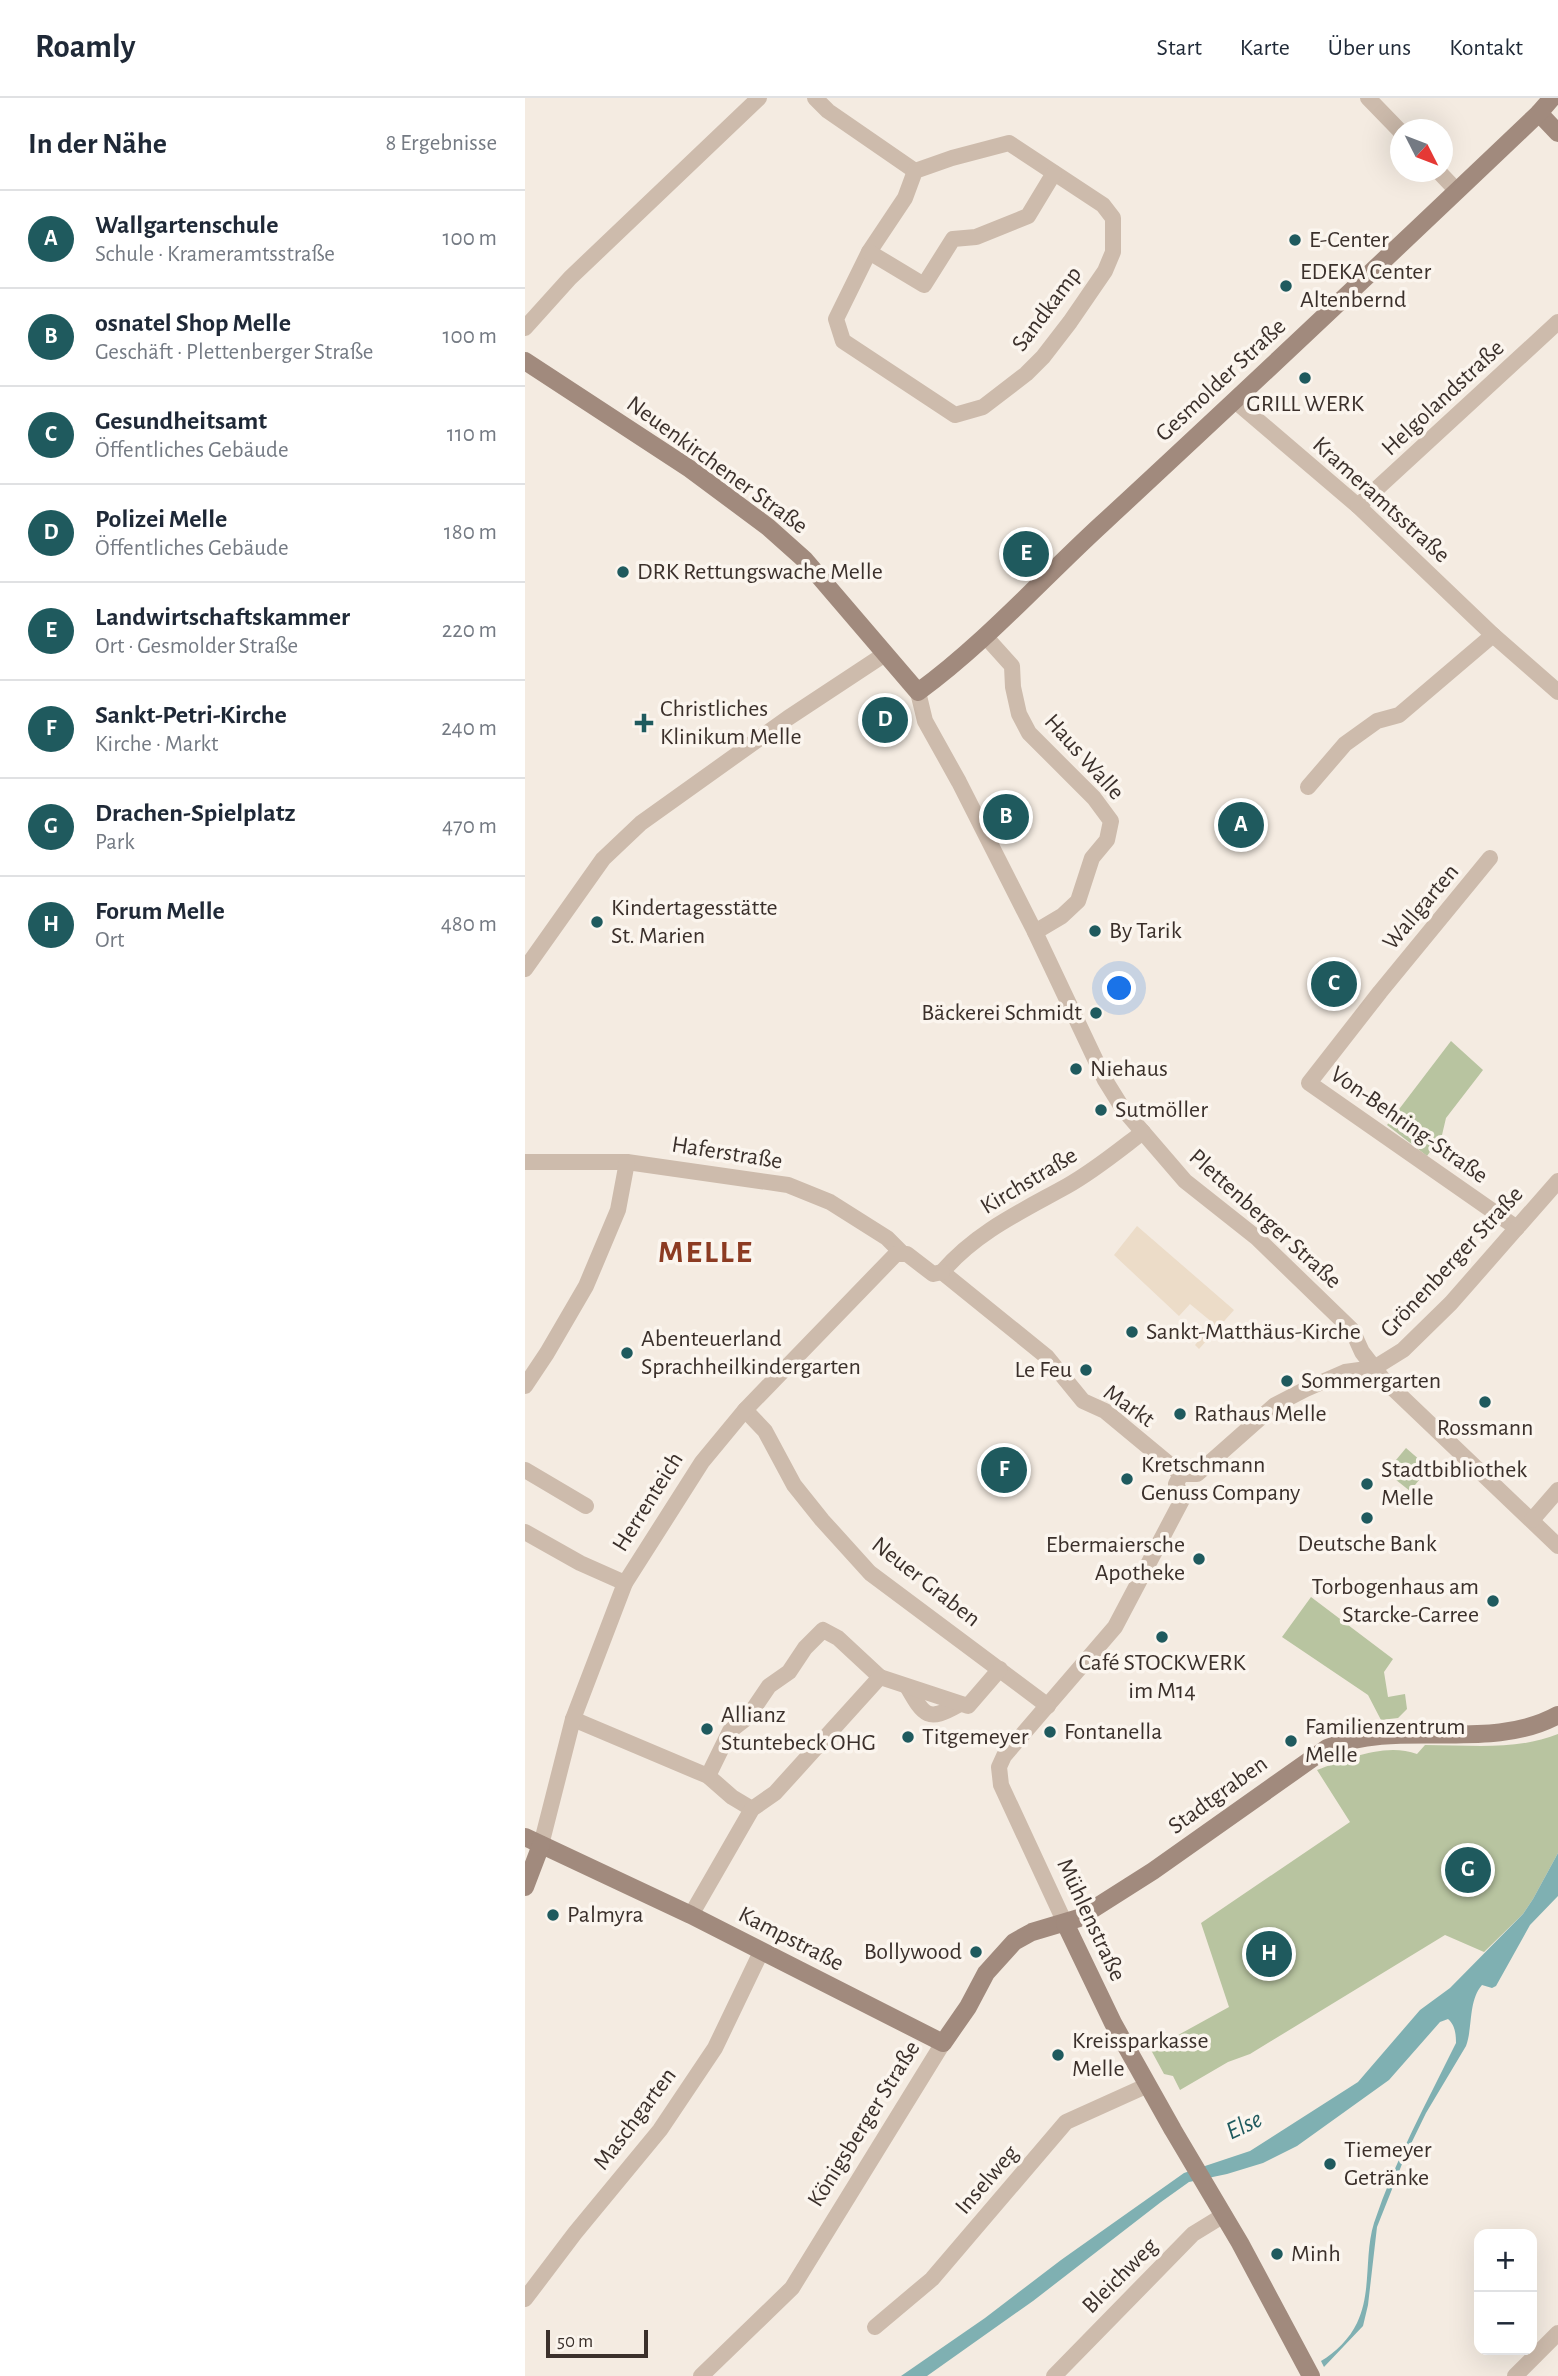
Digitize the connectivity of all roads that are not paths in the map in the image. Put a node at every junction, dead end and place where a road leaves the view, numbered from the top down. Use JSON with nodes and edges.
{"nodes":[{"id":1,"x":758,"y":98,"type":"edge"},
{"id":2,"x":815,"y":98,"type":"edge"},
{"id":3,"x":1368,"y":98,"type":"edge"},
{"id":4,"x":1552,"y":98,"type":"edge"},
{"id":5,"x":1539,"y":113,"type":"junction"},
{"id":6,"x":1390,"y":121,"type":"edge"},
{"id":7,"x":1558,"y":133,"type":"edge"},
{"id":8,"x":915,"y":171,"type":"junction"},
{"id":9,"x":1054,"y":173,"type":"junction"},
{"id":10,"x":1448,"y":182,"type":"edge"},
{"id":11,"x":1457,"y":191,"type":"junction"},
{"id":12,"x":869,"y":252,"type":"junction"},
{"id":13,"x":1558,"y":322,"type":"edge"},
{"id":14,"x":525,"y":328,"type":"edge"},
{"id":15,"x":525,"y":361,"type":"edge"},
{"id":16,"x":1235,"y":401,"type":"junction"},
{"id":17,"x":1358,"y":506,"type":"junction"},
{"id":18,"x":1493,"y":635,"type":"junction"},
{"id":19,"x":985,"y":636,"type":"junction"},
{"id":20,"x":885,"y":654,"type":"junction"},
{"id":21,"x":918,"y":692,"type":"junction"},
{"id":22,"x":1558,"y":692,"type":"edge"},
{"id":23,"x":1308,"y":787,"type":"dead end"},
{"id":24,"x":1490,"y":858,"type":"dead end"},
{"id":25,"x":1035,"y":932,"type":"junction"},
{"id":26,"x":525,"y":969,"type":"edge"},
{"id":27,"x":1309,"y":1083,"type":"joint"},
{"id":28,"x":1143,"y":1132,"type":"junction"},
{"id":29,"x":525,"y":1162,"type":"edge"},
{"id":30,"x":627,"y":1162,"type":"junction"},
{"id":31,"x":1558,"y":1181,"type":"edge"},
{"id":32,"x":1517,"y":1228,"type":"junction"},
{"id":33,"x":902,"y":1253,"type":"junction"},
{"id":34,"x":942,"y":1272,"type":"junction"},
{"id":35,"x":1374,"y":1368,"type":"junction"},
{"id":36,"x":525,"y":1386,"type":"edge"},
{"id":37,"x":745,"y":1410,"type":"junction"},
{"id":38,"x":525,"y":1470,"type":"edge"},
{"id":39,"x":1181,"y":1474,"type":"junction"},
{"id":40,"x":1558,"y":1490,"type":"edge"},
{"id":41,"x":586,"y":1506,"type":"dead end"},
{"id":42,"x":1532,"y":1520,"type":"junction"},
{"id":43,"x":525,"y":1532,"type":"edge"},
{"id":44,"x":1558,"y":1546,"type":"edge"},
{"id":45,"x":625,"y":1583,"type":"junction"},
{"id":46,"x":995,"y":1664,"type":"junction"},
{"id":47,"x":880,"y":1677,"type":"junction"},
{"id":48,"x":1048,"y":1706,"type":"junction"},
{"id":49,"x":1558,"y":1715,"type":"edge"},
{"id":50,"x":573,"y":1718,"type":"junction"},
{"id":51,"x":708,"y":1776,"type":"junction"},
{"id":52,"x":751,"y":1809,"type":"junction"},
{"id":53,"x":533,"y":1841,"type":"edge"},
{"id":54,"x":525,"y":1887,"type":"edge"},
{"id":55,"x":691,"y":1915,"type":"junction"},
{"id":56,"x":1072,"y":1920,"type":"junction"},
{"id":57,"x":761,"y":1952,"type":"junction"},
{"id":58,"x":943,"y":2043,"type":"junction"},
{"id":59,"x":1148,"y":2085,"type":"junction"},
{"id":60,"x":1224,"y":2215,"type":"junction"},
{"id":61,"x":525,"y":2299,"type":"edge"},
{"id":62,"x":875,"y":2327,"type":"dead end"},
{"id":63,"x":1558,"y":2333,"type":"edge"},
{"id":64,"x":701,"y":2376,"type":"edge"},
{"id":65,"x":1054,"y":2376,"type":"edge"},
{"id":66,"x":1311,"y":2376,"type":"edge"},
{"id":67,"x":1515,"y":2376,"type":"edge"}],
"edges":[{"from":1,"to":14,"type":"street"},
{"from":2,"to":8,"type":"street"},
{"from":3,"to":6,"type":"street"},
{"from":4,"to":5,"type":"street","name":"Gesmolder Straße"},
{"from":5,"to":7,"type":"street"},
{"from":5,"to":11,"type":"street","name":"Gesmolder Straße"},
{"from":8,"to":9,"type":"street","name":"Sandkamp"},
{"from":8,"to":12,"type":"street","name":"Sandkamp"},
{"from":9,"to":12,"type":"street"},
{"from":9,"to":12,"type":"street","name":"Sandkamp"},
{"from":10,"to":11,"type":"street"},
{"from":11,"to":16,"type":"street","name":"Gesmolder Straße"},
{"from":13,"to":17,"type":"street","name":"Helgolandstraße"},
{"from":15,"to":20,"type":"street","name":"Neuenkirchener Straße"},
{"from":16,"to":17,"type":"street","name":"Krameramtsstraße"},
{"from":16,"to":19,"type":"street","name":"Gesmolder Straße"},
{"from":17,"to":18,"type":"street","name":"Krameramtsstraße"},
{"from":18,"to":22,"type":"street","name":"Krameramtsstraße"},
{"from":18,"to":23,"type":"street"},
{"from":19,"to":21,"type":"street","name":"Gesmolder Straße"},
{"from":19,"to":25,"type":"street","name":"Haus Walle"},
{"from":20,"to":21,"type":"street","name":"Neuenkirchener Straße"},
{"from":20,"to":26,"type":"street"},
{"from":21,"to":25,"type":"street","name":"Plettenberger Straße"},
{"from":24,"to":27,"type":"street","name":"Wallgarten"},
{"from":25,"to":28,"type":"street","name":"Plettenberger Straße"},
{"from":27,"to":32,"type":"street","name":"Von-Behring-Straße"},
{"from":28,"to":34,"type":"street","name":"Kirchstraße"},
{"from":28,"to":35,"type":"street","name":"Plettenberger Straße"},
{"from":29,"to":30,"type":"street","name":"Haferstraße"},
{"from":30,"to":33,"type":"street","name":"Haferstraße"},
{"from":30,"to":36,"type":"street"},
{"from":31,"to":32,"type":"street","name":"Grönenberger Straße"},
{"from":32,"to":35,"type":"street","name":"Grönenberger Straße"},
{"from":33,"to":34,"type":"street"},
{"from":33,"to":37,"type":"street","name":"Herrenteich"},
{"from":34,"to":39,"type":"street","name":"Markt"},
{"from":35,"to":39,"type":"street"},
{"from":35,"to":42,"type":"street","name":"Plettenberger Straße"},
{"from":37,"to":45,"type":"street","name":"Herrenteich"},
{"from":37,"to":46,"type":"street","name":"Neuer Graben"},
{"from":38,"to":41,"type":"street"},
{"from":39,"to":48,"type":"street","name":"Mühlenstraße"},
{"from":40,"to":42,"type":"street"},
{"from":42,"to":44,"type":"street","name":"Plettenberger Straße"},
{"from":43,"to":45,"type":"street"},
{"from":45,"to":50,"type":"street","name":"Herrenteich"},
{"from":46,"to":47,"type":"street"},
{"from":46,"to":48,"type":"street","name":"Neuer Graben"},
{"from":47,"to":51,"type":"street"},
{"from":47,"to":52,"type":"street"},
{"from":48,"to":56,"type":"street","name":"Mühlenstraße"},
{"from":49,"to":56,"type":"street","name":"Stadtgraben"},
{"from":50,"to":51,"type":"street"},
{"from":50,"to":53,"type":"street","name":"Herrenteich"},
{"from":51,"to":52,"type":"street"},
{"from":52,"to":55,"type":"street"},
{"from":53,"to":54,"type":"street","name":"Herrenteich"},
{"from":53,"to":55,"type":"street","name":"Kampstraße"},
{"from":55,"to":57,"type":"street","name":"Kampstraße"},
{"from":56,"to":58,"type":"street","name":"Königsberger Straße"},
{"from":56,"to":59,"type":"street","name":"Mühlenstraße"},
{"from":57,"to":58,"type":"street","name":"Kampstraße"},
{"from":57,"to":61,"type":"street","name":"Maschgarten"},
{"from":58,"to":64,"type":"street","name":"Königsberger Straße"},
{"from":59,"to":60,"type":"street","name":"Mühlenstraße"},
{"from":59,"to":62,"type":"street","name":"Inselweg"},
{"from":60,"to":65,"type":"street","name":"Bleichweg"},
{"from":60,"to":66,"type":"street","name":"Mühlenstraße"},
{"from":63,"to":67,"type":"street"}]}
